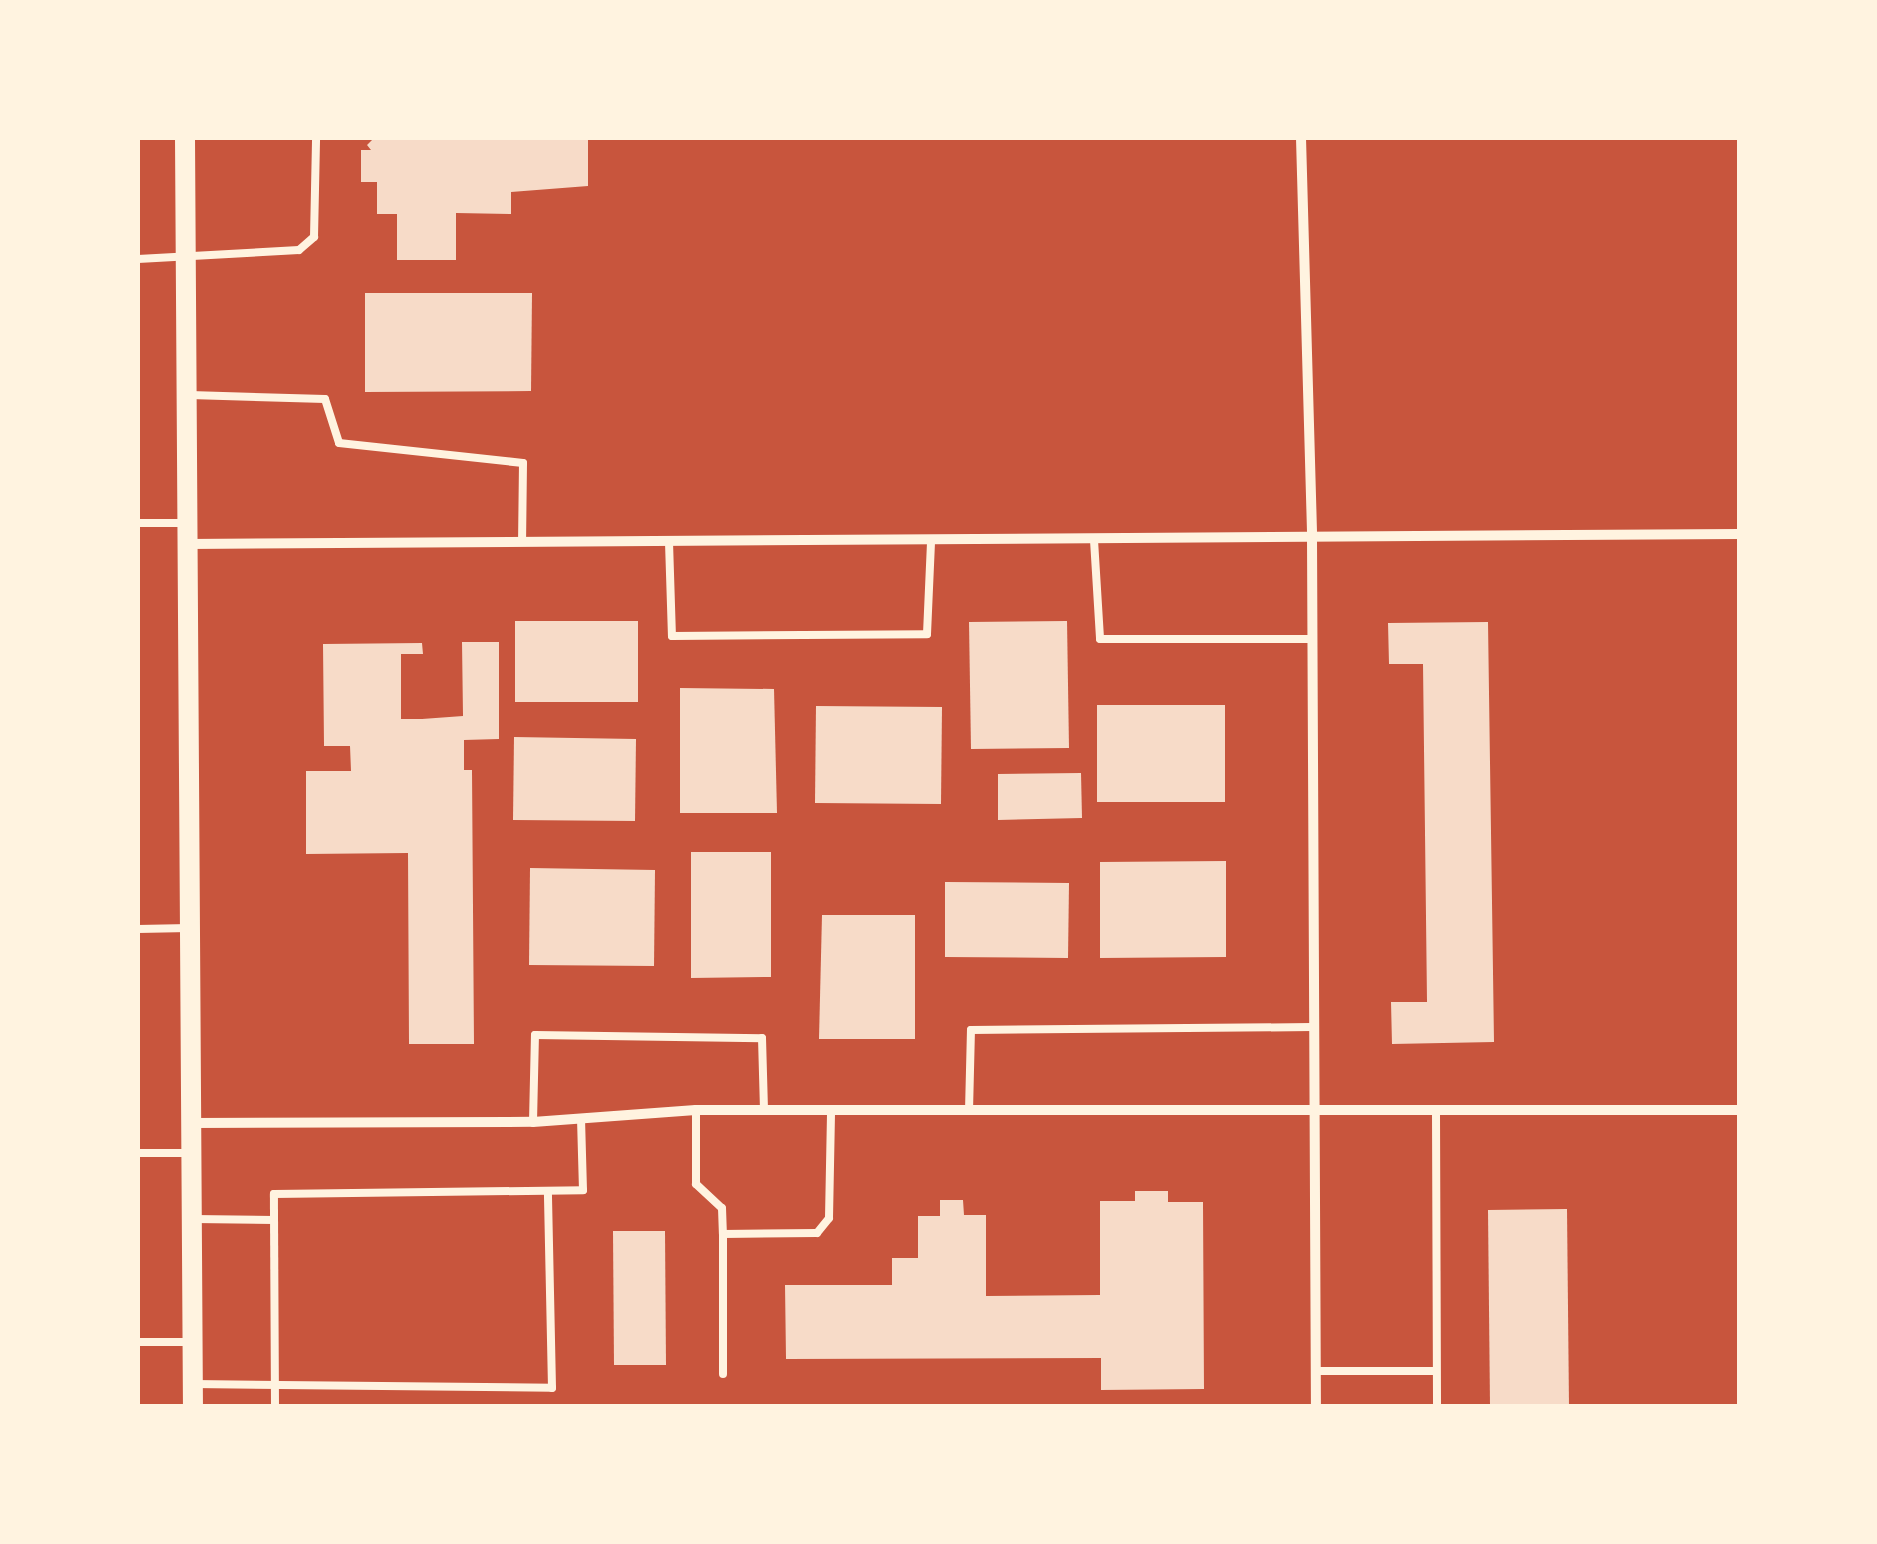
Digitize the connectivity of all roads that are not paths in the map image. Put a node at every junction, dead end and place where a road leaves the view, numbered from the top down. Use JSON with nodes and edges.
{"nodes":[{"id":1,"x":185,"y":138,"type":"edge"},
{"id":2,"x":316,"y":138,"type":"edge"},
{"id":3,"x":1301,"y":138,"type":"edge"},
{"id":4,"x":138,"y":259,"type":"edge"},
{"id":5,"x":186,"y":260,"type":"junction"},
{"id":6,"x":186,"y":394,"type":"junction"},
{"id":7,"x":138,"y":524,"type":"edge"},
{"id":8,"x":187,"y":533,"type":"junction"},
{"id":9,"x":1740,"y":534,"type":"edge"},
{"id":10,"x":931,"y":540,"type":"junction"},
{"id":11,"x":1094,"y":540,"type":"junction"},
{"id":12,"x":1312,"y":540,"type":"junction"},
{"id":13,"x":522,"y":542,"type":"junction"},
{"id":14,"x":669,"y":542,"type":"junction"},
{"id":15,"x":1312,"y":639,"type":"junction"},
{"id":16,"x":190,"y":928,"type":"junction"},
{"id":17,"x":138,"y":929,"type":"edge"},
{"id":18,"x":1312,"y":1027,"type":"junction"},
{"id":19,"x":696,"y":1110,"type":"junction"},
{"id":20,"x":764,"y":1110,"type":"junction"},
{"id":21,"x":1740,"y":1110,"type":"edge"},
{"id":22,"x":831,"y":1111,"type":"junction"},
{"id":23,"x":969,"y":1111,"type":"junction"},
{"id":24,"x":1312,"y":1112,"type":"junction"},
{"id":25,"x":1436,"y":1112,"type":"junction"},
{"id":26,"x":581,"y":1118,"type":"junction"},
{"id":27,"x":534,"y":1122,"type":"junction"},
{"id":28,"x":191,"y":1123,"type":"junction"},
{"id":29,"x":138,"y":1153,"type":"edge"},
{"id":30,"x":191,"y":1153,"type":"junction"},
{"id":31,"x":548,"y":1193,"type":"junction"},
{"id":32,"x":192,"y":1218,"type":"junction"},
{"id":33,"x":274,"y":1220,"type":"junction"},
{"id":34,"x":724,"y":1234,"type":"junction"},
{"id":35,"x":138,"y":1342,"type":"edge"},
{"id":36,"x":192,"y":1342,"type":"junction"},
{"id":37,"x":1316,"y":1371,"type":"junction"},
{"id":38,"x":1436,"y":1372,"type":"junction"},
{"id":39,"x":724,"y":1374,"type":"dead end"},
{"id":40,"x":194,"y":1384,"type":"junction"},
{"id":41,"x":275,"y":1384,"type":"junction"},
{"id":42,"x":193,"y":1406,"type":"edge"},
{"id":43,"x":275,"y":1406,"type":"edge"},
{"id":44,"x":1316,"y":1406,"type":"edge"},
{"id":45,"x":1436,"y":1406,"type":"edge"}],
"edges":[{"from":1,"to":5,"type":"main road"},
{"from":2,"to":5,"type":"lane"},
{"from":3,"to":12,"type":"street"},
{"from":4,"to":5,"type":"lane"},
{"from":5,"to":6,"type":"main road"},
{"from":6,"to":8,"type":"main road"},
{"from":6,"to":13,"type":"lane"},
{"from":7,"to":8,"type":"lane"},
{"from":8,"to":13,"type":"street"},
{"from":8,"to":16,"type":"main road"},
{"from":9,"to":12,"type":"street"},
{"from":10,"to":11,"type":"street"},
{"from":10,"to":14,"type":"street"},
{"from":10,"to":14,"type":"lane"},
{"from":11,"to":12,"type":"street"},
{"from":11,"to":15,"type":"lane"},
{"from":12,"to":15,"type":"street"},
{"from":13,"to":14,"type":"street"},
{"from":15,"to":18,"type":"street"},
{"from":16,"to":17,"type":"lane"},
{"from":16,"to":28,"type":"main road"},
{"from":18,"to":23,"type":"lane"},
{"from":18,"to":24,"type":"street"},
{"from":19,"to":20,"type":"street"},
{"from":19,"to":26,"type":"street"},
{"from":19,"to":34,"type":"lane"},
{"from":20,"to":22,"type":"street"},
{"from":20,"to":27,"type":"lane"},
{"from":21,"to":25,"type":"street"},
{"from":22,"to":23,"type":"street"},
{"from":22,"to":34,"type":"lane"},
{"from":23,"to":24,"type":"street"},
{"from":24,"to":25,"type":"street"},
{"from":24,"to":37,"type":"street"},
{"from":25,"to":38,"type":"lane"},
{"from":26,"to":27,"type":"street"},
{"from":26,"to":31,"type":"lane"},
{"from":27,"to":28,"type":"street"},
{"from":28,"to":30,"type":"main road"},
{"from":29,"to":30,"type":"lane"},
{"from":30,"to":32,"type":"main road"},
{"from":31,"to":33,"type":"lane"},
{"from":31,"to":41,"type":"lane"},
{"from":32,"to":33,"type":"lane"},
{"from":32,"to":36,"type":"main road"},
{"from":33,"to":41,"type":"lane"},
{"from":34,"to":39,"type":"lane"},
{"from":35,"to":36,"type":"lane"},
{"from":36,"to":40,"type":"main road"},
{"from":37,"to":38,"type":"lane"},
{"from":37,"to":44,"type":"street"},
{"from":38,"to":45,"type":"lane"},
{"from":40,"to":41,"type":"lane"},
{"from":40,"to":42,"type":"main road"},
{"from":41,"to":43,"type":"lane"}]}
